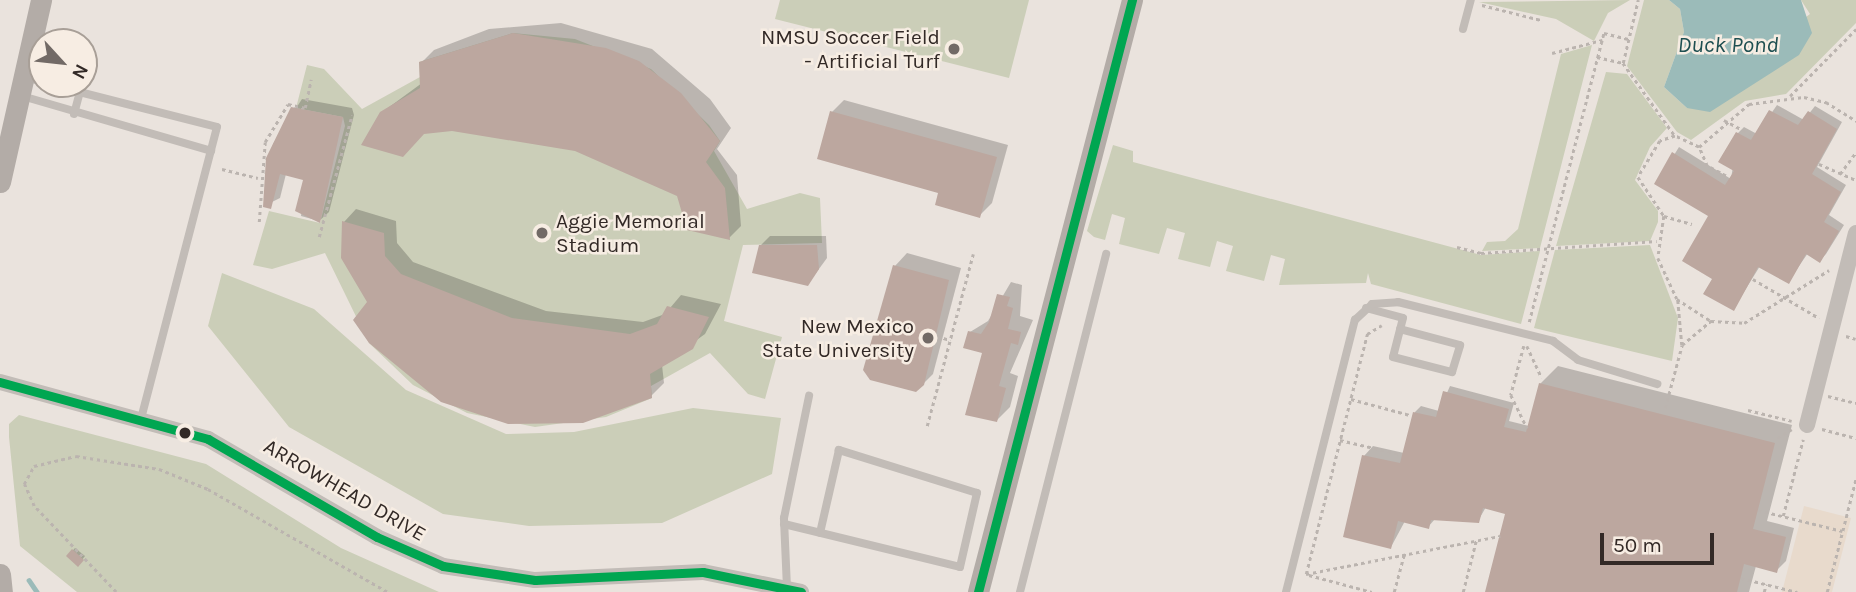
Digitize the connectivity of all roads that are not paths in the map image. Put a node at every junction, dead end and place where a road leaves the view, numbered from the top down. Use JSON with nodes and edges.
{"nodes":[{"id":1,"x":41,"y":0,"type":"edge"},
{"id":2,"x":1132,"y":0,"type":"edge"},
{"id":3,"x":1471,"y":1,"type":"edge"},
{"id":4,"x":1463,"y":29,"type":"dead end"},
{"id":5,"x":28,"y":84,"type":"edge"},
{"id":6,"x":18,"y":85,"type":"junction"},
{"id":7,"x":98,"y":96,"type":"edge"},
{"id":8,"x":77,"y":98,"type":"edge"},
{"id":9,"x":74,"y":114,"type":"junction"},
{"id":10,"x":211,"y":152,"type":"junction"},
{"id":11,"x":0,"y":182,"type":"edge"},
{"id":12,"x":1856,"y":233,"type":"edge"},
{"id":13,"x":1105,"y":254,"type":"dead end"},
{"id":14,"x":1366,"y":308,"type":"junction"},
{"id":15,"x":1400,"y":329,"type":"junction"},
{"id":16,"x":0,"y":383,"type":"edge"},
{"id":17,"x":1657,"y":384,"type":"dead end"},
{"id":18,"x":809,"y":396,"type":"dead end"},
{"id":19,"x":141,"y":419,"type":"junction"},
{"id":20,"x":1801,"y":426,"type":"road end"},
{"id":21,"x":784,"y":524,"type":"junction"},
{"id":22,"x":820,"y":533,"type":"junction"},
{"id":23,"x":0,"y":574,"type":"edge"},
{"id":24,"x":794,"y":590,"type":"edge"},
{"id":25,"x":2,"y":592,"type":"edge"},
{"id":26,"x":978,"y":592,"type":"edge"},
{"id":27,"x":1020,"y":592,"type":"edge"},
{"id":28,"x":1286,"y":592,"type":"edge"}],
"edges":[{"from":1,"to":6,"type":"street"},
{"from":2,"to":26,"type":"street"},
{"from":3,"to":4,"type":"lane"},
{"from":5,"to":6,"type":"lane"},
{"from":6,"to":9,"type":"lane"},
{"from":6,"to":11,"type":"street"},
{"from":7,"to":10,"type":"lane"},
{"from":8,"to":9,"type":"lane"},
{"from":9,"to":10,"type":"lane"},
{"from":10,"to":19,"type":"lane"},
{"from":12,"to":20,"type":"street"},
{"from":13,"to":27,"type":"lane"},
{"from":14,"to":15,"type":"lane"},
{"from":14,"to":17,"type":"lane"},
{"from":14,"to":28,"type":"lane"},
{"from":15,"to":15,"type":"lane"},
{"from":16,"to":19,"type":"street","name":"ARROWHEAD DRIVE"},
{"from":18,"to":21,"type":"lane"},
{"from":19,"to":24,"type":"street","name":"ARROWHEAD DRIVE"},
{"from":21,"to":22,"type":"lane"},
{"from":21,"to":24,"type":"lane"},
{"from":22,"to":22,"type":"lane"},
{"from":23,"to":25,"type":"street"}]}
